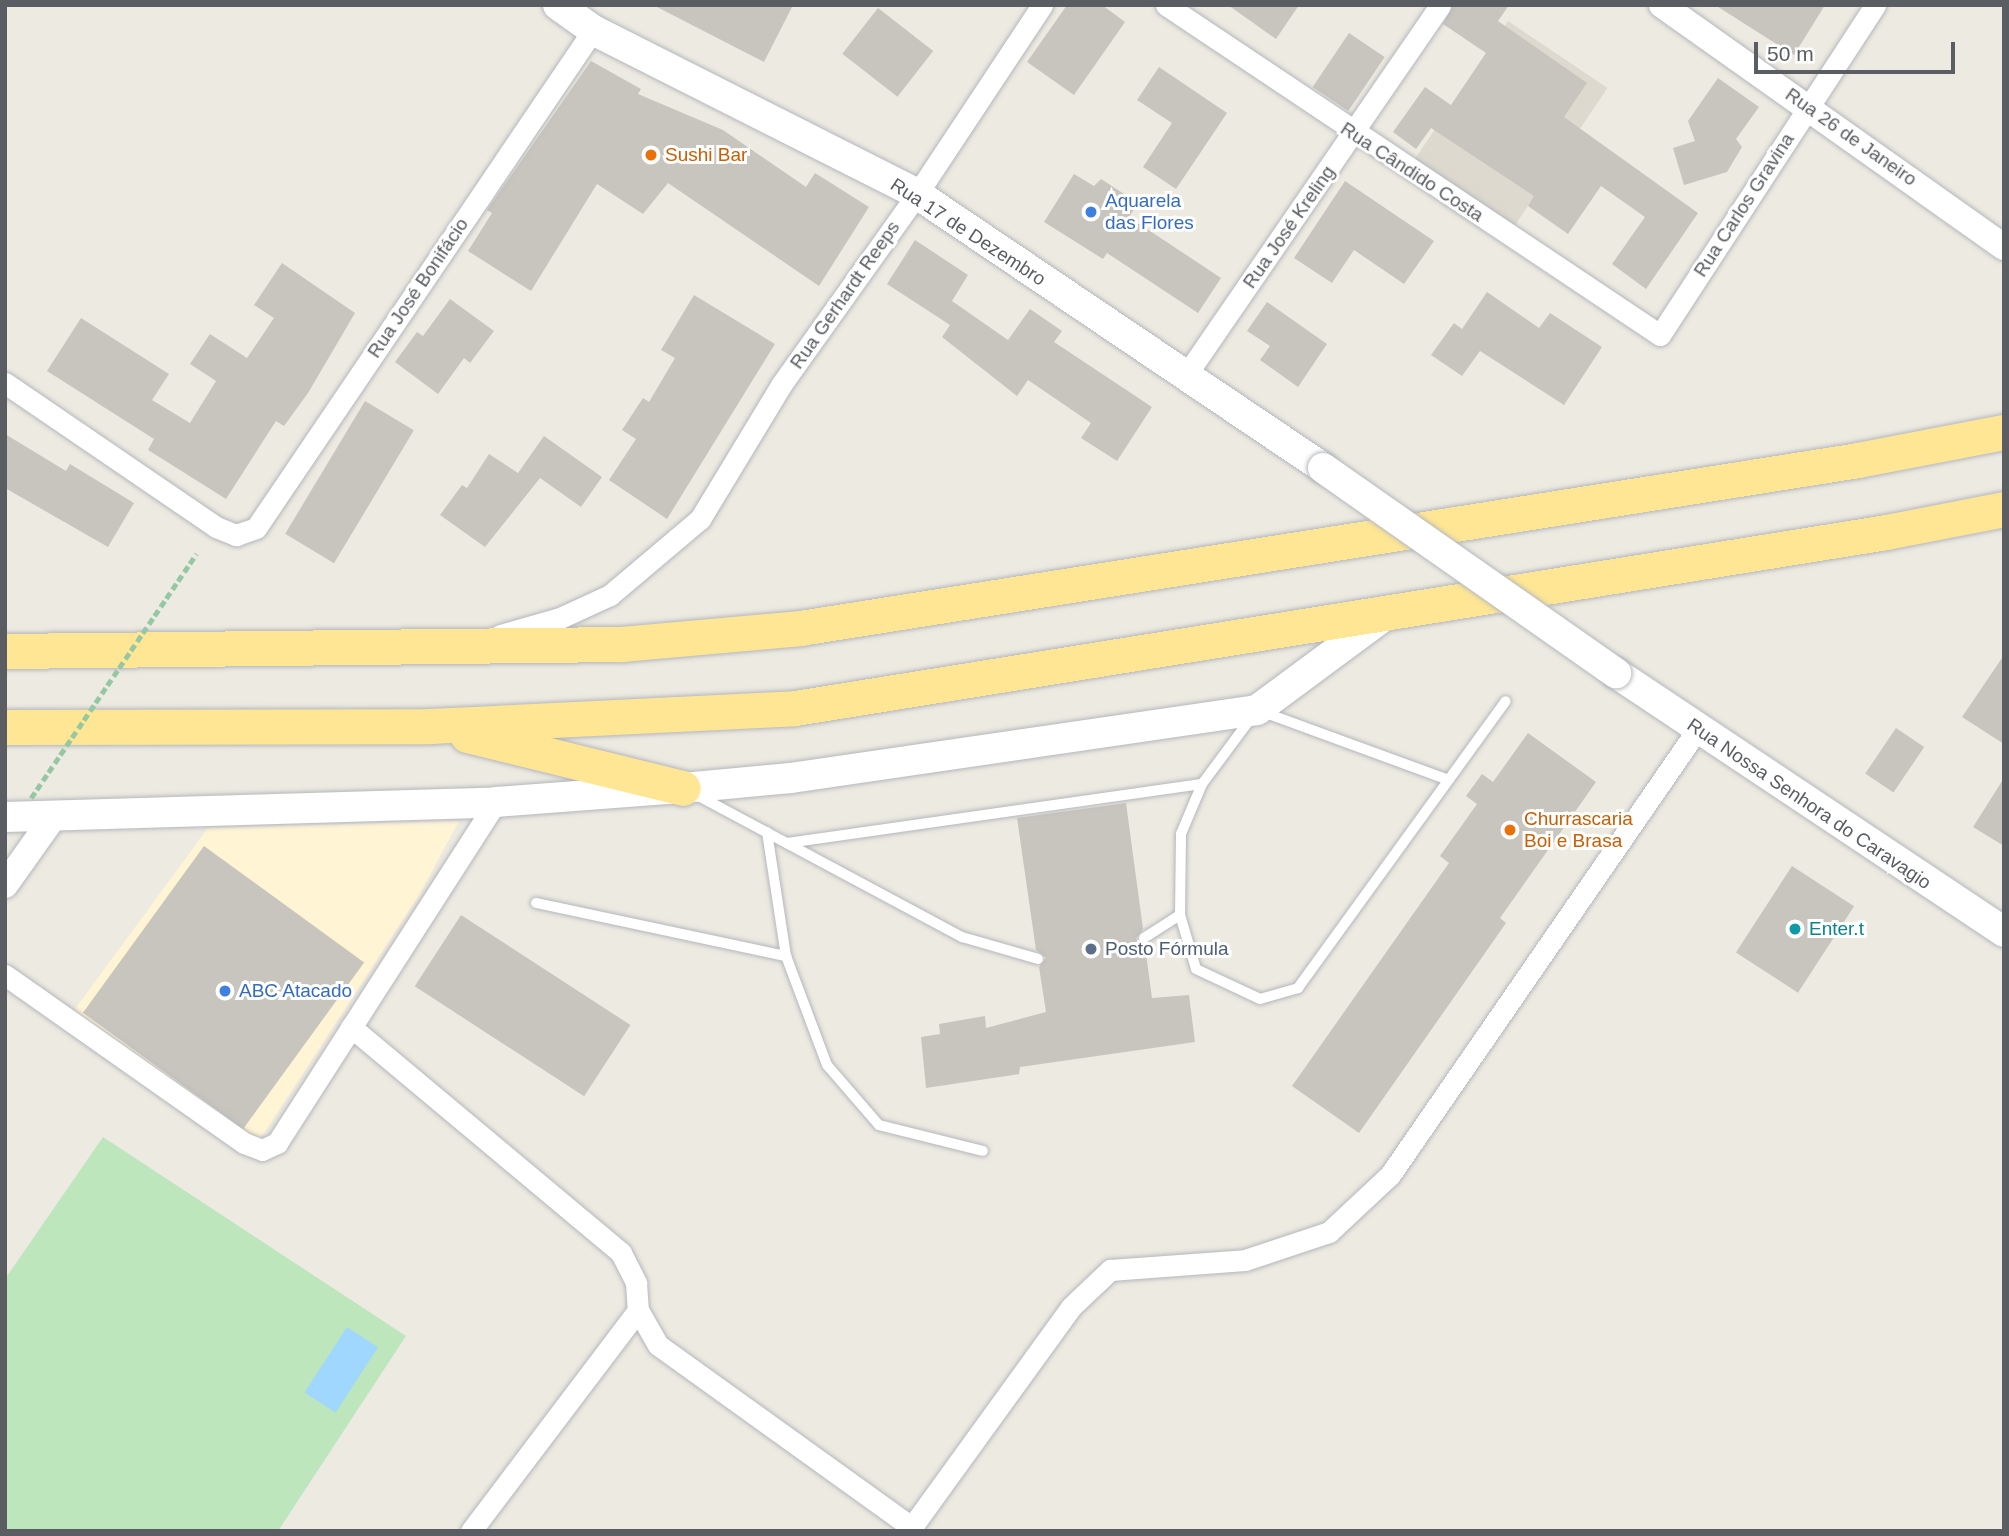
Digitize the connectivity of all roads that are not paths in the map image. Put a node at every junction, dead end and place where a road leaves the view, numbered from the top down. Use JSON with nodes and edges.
{"nodes":[{"id":1,"x":558,"y":5,"type":"edge"},
{"id":2,"x":1042,"y":5,"type":"edge"},
{"id":3,"x":1166,"y":5,"type":"edge"},
{"id":4,"x":1440,"y":5,"type":"edge"},
{"id":5,"x":1662,"y":5,"type":"edge"},
{"id":6,"x":1875,"y":5,"type":"edge"},
{"id":7,"x":593,"y":30,"type":"junction"},
{"id":8,"x":1807,"y":106,"type":"junction"},
{"id":9,"x":1353,"y":134,"type":"junction"},
{"id":10,"x":917,"y":194,"type":"junction"},
{"id":11,"x":2004,"y":247,"type":"edge"},
{"id":12,"x":1660,"y":335,"type":"joint"},
{"id":13,"x":1184,"y":378,"type":"junction"},
{"id":14,"x":5,"y":383,"type":"edge"},
{"id":15,"x":2004,"y":432,"type":"edge"},
{"id":16,"x":1323,"y":468,"type":"joint"},
{"id":17,"x":2004,"y":509,"type":"edge"},
{"id":18,"x":2004,"y":525,"type":"edge"},
{"id":19,"x":1886,"y":532,"type":"junction"},
{"id":20,"x":1393,"y":610,"type":"junction"},
{"id":21,"x":443,"y":646,"type":"junction"},
{"id":22,"x":5,"y":651,"type":"edge"},
{"id":23,"x":1506,"y":701,"type":"dead end"},
{"id":24,"x":1257,"y":709,"type":"junction"},
{"id":25,"x":430,"y":726,"type":"junction"},
{"id":26,"x":5,"y":727,"type":"edge"},
{"id":27,"x":1697,"y":730,"type":"junction"},
{"id":28,"x":1446,"y":779,"type":"junction"},
{"id":29,"x":1202,"y":783,"type":"junction"},
{"id":30,"x":683,"y":788,"type":"junction"},
{"id":31,"x":496,"y":802,"type":"junction"},
{"id":32,"x":43,"y":807,"type":"junction"},
{"id":33,"x":5,"y":817,"type":"edge"},
{"id":34,"x":766,"y":832,"type":"junction"},
{"id":35,"x":787,"y":843,"type":"junction"},
{"id":36,"x":5,"y":885,"type":"edge"},
{"id":37,"x":536,"y":903,"type":"dead end"},
{"id":38,"x":1180,"y":915,"type":"junction"},
{"id":39,"x":2004,"y":932,"type":"edge"},
{"id":40,"x":1144,"y":938,"type":"dead end"},
{"id":41,"x":786,"y":956,"type":"junction"},
{"id":42,"x":1038,"y":959,"type":"dead end"},
{"id":43,"x":5,"y":975,"type":"edge"},
{"id":44,"x":351,"y":1027,"type":"junction"},
{"id":45,"x":983,"y":1151,"type":"dead end"},
{"id":46,"x":638,"y":1310,"type":"junction"},
{"id":47,"x":910,"y":1529,"type":"edge"},
{"id":48,"x":471,"y":1531,"type":"edge"}],
"edges":[{"from":1,"to":7,"type":"main road","name":"Rua 17 de Dezembro"},
{"from":2,"to":10,"type":"street","name":"Rua Gerhardt Reeps"},
{"from":3,"to":9,"type":"street","name":"Rua Cândido Costa"},
{"from":4,"to":9,"type":"street","name":"Rua José Kreling"},
{"from":5,"to":8,"type":"street","name":"Rua 26 de Janeiro"},
{"from":6,"to":8,"type":"street","name":"Rua Carlos Gravina"},
{"from":7,"to":10,"type":"main road","name":"Rua 17 de Dezembro"},
{"from":7,"to":14,"type":"street","name":"Rua José Bonifácio"},
{"from":8,"to":11,"type":"street","name":"Rua 26 de Janeiro"},
{"from":8,"to":12,"type":"street","name":"Rua Carlos Gravina"},
{"from":9,"to":12,"type":"street","name":"Rua Cândido Costa"},
{"from":9,"to":13,"type":"street","name":"Rua José Kreling"},
{"from":10,"to":13,"type":"main road","name":"Rua 17 de Dezembro"},
{"from":10,"to":21,"type":"street","name":"Rua Gerhardt Reeps"},
{"from":13,"to":16,"type":"main road","name":"Rua 17 de Dezembro"},
{"from":15,"to":21,"type":"highway"},
{"from":16,"to":27,"type":"main road","name":"Rua Nossa Senhora do Caravagio","bridge":true},
{"from":17,"to":19,"type":"highway"},
{"from":18,"to":19,"type":"main road"},
{"from":19,"to":20,"type":"highway"},
{"from":20,"to":24,"type":"main road"},
{"from":20,"to":25,"type":"highway"},
{"from":21,"to":22,"type":"highway"},
{"from":23,"to":28,"type":"lane"},
{"from":24,"to":28,"type":"lane"},
{"from":24,"to":29,"type":"lane"},
{"from":24,"to":30,"type":"main road"},
{"from":25,"to":26,"type":"highway"},
{"from":25,"to":30,"type":"highway"},
{"from":27,"to":39,"type":"main road","name":"Rua Nossa Senhora do Caravagio"},
{"from":27,"to":47,"type":"street"},
{"from":28,"to":38,"type":"lane"},
{"from":29,"to":35,"type":"lane"},
{"from":29,"to":38,"type":"lane"},
{"from":30,"to":31,"type":"main road"},
{"from":30,"to":34,"type":"lane"},
{"from":31,"to":32,"type":"main road"},
{"from":31,"to":44,"type":"street"},
{"from":32,"to":33,"type":"main road"},
{"from":32,"to":36,"type":"street"},
{"from":34,"to":35,"type":"lane"},
{"from":34,"to":41,"type":"lane"},
{"from":35,"to":42,"type":"lane"},
{"from":37,"to":41,"type":"lane"},
{"from":38,"to":40,"type":"lane"},
{"from":41,"to":45,"type":"lane"},
{"from":43,"to":44,"type":"street"},
{"from":44,"to":46,"type":"street"},
{"from":46,"to":47,"type":"street"},
{"from":46,"to":48,"type":"street"}]}
